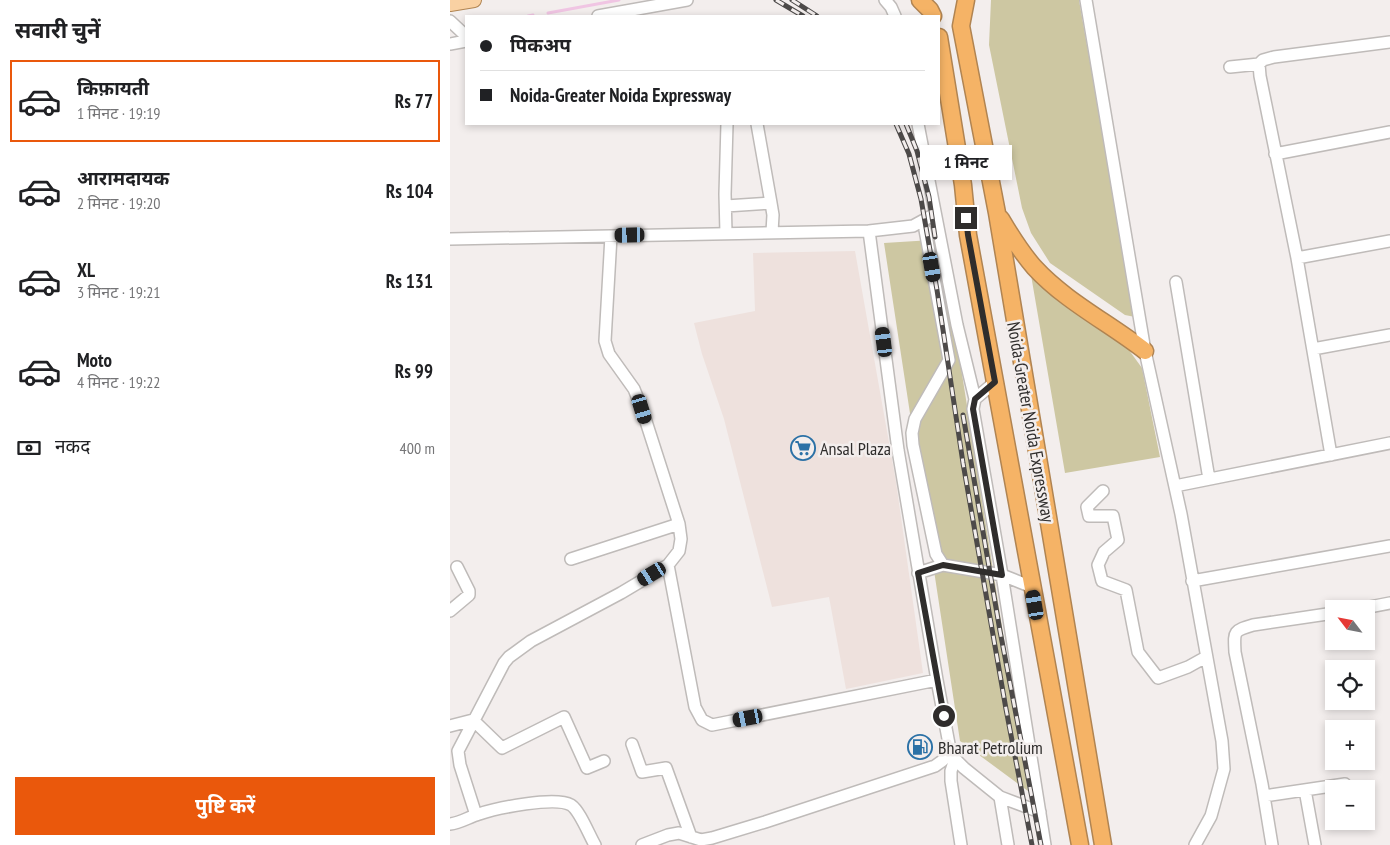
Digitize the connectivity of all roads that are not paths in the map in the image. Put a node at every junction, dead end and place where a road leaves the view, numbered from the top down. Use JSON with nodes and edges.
{"nodes":[{"id":1,"x":474,"y":0,"type":"edge"},
{"id":2,"x":687,"y":0,"type":"edge"},
{"id":3,"x":886,"y":0,"type":"edge"},
{"id":4,"x":920,"y":0,"type":"edge"},
{"id":5,"x":966,"y":0,"type":"edge"},
{"id":6,"x":1086,"y":0,"type":"edge"},
{"id":7,"x":667,"y":2,"type":"edge"},
{"id":8,"x":450,"y":4,"type":"edge"},
{"id":9,"x":603,"y":15,"type":"edge"},
{"id":10,"x":895,"y":15,"type":"edge"},
{"id":11,"x":932,"y":15,"type":"edge"},
{"id":12,"x":450,"y":21,"type":"edge"},
{"id":13,"x":465,"y":35,"type":"edge"},
{"id":14,"x":465,"y":41,"type":"edge"},
{"id":15,"x":1390,"y":42,"type":"edge"},
{"id":16,"x":940,"y":43,"type":"edge"},
{"id":17,"x":450,"y":44,"type":"edge"},
{"id":18,"x":1259,"y":64,"type":"junction"},
{"id":19,"x":1230,"y":67,"type":"dead end"},
{"id":20,"x":727,"y":125,"type":"edge"},
{"id":21,"x":757,"y":125,"type":"edge"},
{"id":22,"x":918,"y":125,"type":"edge"},
{"id":23,"x":1390,"y":132,"type":"edge"},
{"id":24,"x":1275,"y":154,"type":"junction"},
{"id":25,"x":771,"y":203,"type":"junction"},
{"id":26,"x":726,"y":206,"type":"junction"},
{"id":27,"x":997,"y":213,"type":"junction"},
{"id":28,"x":935,"y":214,"type":"junction"},
{"id":29,"x":913,"y":226,"type":"junction"},
{"id":30,"x":925,"y":230,"type":"junction"},
{"id":31,"x":869,"y":231,"type":"junction"},
{"id":32,"x":772,"y":232,"type":"junction"},
{"id":33,"x":726,"y":234,"type":"junction"},
{"id":34,"x":939,"y":235,"type":"junction"},
{"id":35,"x":611,"y":236,"type":"junction"},
{"id":36,"x":450,"y":239,"type":"edge"},
{"id":37,"x":1390,"y":241,"type":"edge"},
{"id":38,"x":1298,"y":258,"type":"junction"},
{"id":39,"x":1176,"y":282,"type":"dead end"},
{"id":40,"x":1390,"y":335,"type":"edge"},
{"id":41,"x":1313,"y":349,"type":"junction"},
{"id":42,"x":1145,"y":351,"type":"junction"},
{"id":43,"x":995,"y":382,"type":"junction"},
{"id":44,"x":975,"y":399,"type":"junction"},
{"id":45,"x":912,"y":433,"type":"junction"},
{"id":46,"x":896,"y":435,"type":"junction"},
{"id":47,"x":1390,"y":443,"type":"edge"},
{"id":48,"x":1331,"y":455,"type":"junction"},
{"id":49,"x":1209,"y":479,"type":"junction"},
{"id":50,"x":1175,"y":486,"type":"junction"},
{"id":51,"x":1103,"y":491,"type":"dead end"},
{"id":52,"x":678,"y":524,"type":"junction"},
{"id":53,"x":1390,"y":546,"type":"edge"},
{"id":54,"x":571,"y":560,"type":"dead end"},
{"id":55,"x":668,"y":565,"type":"junction"},
{"id":56,"x":943,"y":565,"type":"junction"},
{"id":57,"x":457,"y":567,"type":"dead end"},
{"id":58,"x":918,"y":573,"type":"junction"},
{"id":59,"x":1002,"y":575,"type":"junction"},
{"id":60,"x":1192,"y":581,"type":"junction"},
{"id":61,"x":1032,"y":587,"type":"junction"},
{"id":62,"x":1390,"y":603,"type":"edge"},
{"id":63,"x":1375,"y":606,"type":"edge"},
{"id":64,"x":450,"y":611,"type":"edge"},
{"id":65,"x":1325,"y":614,"type":"edge"},
{"id":66,"x":1206,"y":657,"type":"junction"},
{"id":67,"x":937,"y":680,"type":"junction"},
{"id":68,"x":473,"y":720,"type":"junction"},
{"id":69,"x":450,"y":726,"type":"edge"},
{"id":70,"x":632,"y":744,"type":"dead end"},
{"id":71,"x":953,"y":755,"type":"junction"},
{"id":72,"x":604,"y":761,"type":"dead end"},
{"id":73,"x":1325,"y":787,"type":"edge"},
{"id":74,"x":1305,"y":790,"type":"junction"},
{"id":75,"x":1264,"y":796,"type":"junction"},
{"id":76,"x":1000,"y":797,"type":"junction"},
{"id":77,"x":1040,"y":812,"type":"junction"},
{"id":78,"x":476,"y":815,"type":"junction"},
{"id":79,"x":450,"y":824,"type":"edge"},
{"id":80,"x":691,"y":837,"type":"junction"},
{"id":81,"x":595,"y":845,"type":"edge"},
{"id":82,"x":642,"y":845,"type":"edge"},
{"id":83,"x":961,"y":845,"type":"edge"},
{"id":84,"x":1008,"y":845,"type":"edge"},
{"id":85,"x":1045,"y":845,"type":"edge"},
{"id":86,"x":1080,"y":845,"type":"edge"},
{"id":87,"x":1103,"y":845,"type":"edge"},
{"id":88,"x":1195,"y":845,"type":"edge"},
{"id":89,"x":1272,"y":845,"type":"edge"},
{"id":90,"x":1315,"y":845,"type":"edge"}],
"edges":[{"from":1,"to":8,"type":"main road"},
{"from":2,"to":7,"type":"street"},
{"from":3,"to":10,"type":"street"},
{"from":4,"to":11,"type":"highway"},
{"from":5,"to":27,"type":"highway","name":"Noida-Greater Noida Expressway"},
{"from":6,"to":42,"type":"street"},
{"from":7,"to":9,"type":"street"},
{"from":12,"to":13,"type":"street"},
{"from":14,"to":17,"type":"street"},
{"from":15,"to":18,"type":"street"},
{"from":16,"to":43,"type":"highway","name":"Noida-Greater Noida Expressway"},
{"from":18,"to":19,"type":"street"},
{"from":18,"to":24,"type":"street"},
{"from":20,"to":26,"type":"street"},
{"from":21,"to":25,"type":"street"},
{"from":22,"to":28,"type":"street"},
{"from":23,"to":24,"type":"street"},
{"from":24,"to":38,"type":"street"},
{"from":25,"to":26,"type":"street"},
{"from":25,"to":32,"type":"street"},
{"from":26,"to":33,"type":"street"},
{"from":27,"to":42,"type":"highway"},
{"from":27,"to":87,"type":"highway","name":"Noida-Greater Noida Expressway"},
{"from":28,"to":29,"type":"street"},
{"from":28,"to":34,"type":"street"},
{"from":29,"to":30,"type":"street"},
{"from":29,"to":31,"type":"street"},
{"from":30,"to":34,"type":"street"},
{"from":30,"to":45,"type":"street"},
{"from":31,"to":32,"type":"street"},
{"from":31,"to":46,"type":"street"},
{"from":32,"to":33,"type":"street"},
{"from":33,"to":35,"type":"street"},
{"from":34,"to":44,"type":"street"},
{"from":35,"to":36,"type":"street"},
{"from":35,"to":52,"type":"street"},
{"from":37,"to":38,"type":"street"},
{"from":38,"to":41,"type":"street"},
{"from":39,"to":49,"type":"street"},
{"from":40,"to":41,"type":"street"},
{"from":41,"to":48,"type":"street"},
{"from":42,"to":50,"type":"street"},
{"from":43,"to":44,"type":"street"},
{"from":43,"to":61,"type":"highway","name":"Noida-Greater Noida Expressway"},
{"from":44,"to":59,"type":"street"},
{"from":45,"to":46,"type":"street"},
{"from":45,"to":56,"type":"street"},
{"from":46,"to":58,"type":"street"},
{"from":47,"to":48,"type":"street"},
{"from":48,"to":49,"type":"street"},
{"from":49,"to":50,"type":"street"},
{"from":50,"to":60,"type":"street"},
{"from":51,"to":66,"type":"street"},
{"from":52,"to":54,"type":"street"},
{"from":52,"to":55,"type":"street"},
{"from":53,"to":60,"type":"street"},
{"from":55,"to":67,"type":"street"},
{"from":55,"to":68,"type":"street"},
{"from":56,"to":58,"type":"street"},
{"from":56,"to":59,"type":"street"},
{"from":57,"to":64,"type":"street"},
{"from":58,"to":67,"type":"street"},
{"from":59,"to":61,"type":"street"},
{"from":59,"to":77,"type":"street"},
{"from":60,"to":66,"type":"street"},
{"from":61,"to":86,"type":"highway","name":"Noida-Greater Noida Expressway"},
{"from":62,"to":63,"type":"street"},
{"from":65,"to":75,"type":"street"},
{"from":66,"to":88,"type":"street"},
{"from":67,"to":71,"type":"street"},
{"from":68,"to":69,"type":"street"},
{"from":68,"to":72,"type":"street"},
{"from":68,"to":78,"type":"street"},
{"from":70,"to":80,"type":"street"},
{"from":71,"to":76,"type":"street"},
{"from":71,"to":80,"type":"street"},
{"from":71,"to":83,"type":"street"},
{"from":73,"to":74,"type":"street"},
{"from":74,"to":75,"type":"street"},
{"from":74,"to":90,"type":"street"},
{"from":75,"to":89,"type":"street"},
{"from":76,"to":77,"type":"street"},
{"from":76,"to":84,"type":"street"},
{"from":77,"to":85,"type":"street"},
{"from":78,"to":79,"type":"street"},
{"from":78,"to":81,"type":"street"},
{"from":80,"to":82,"type":"street"}]}
